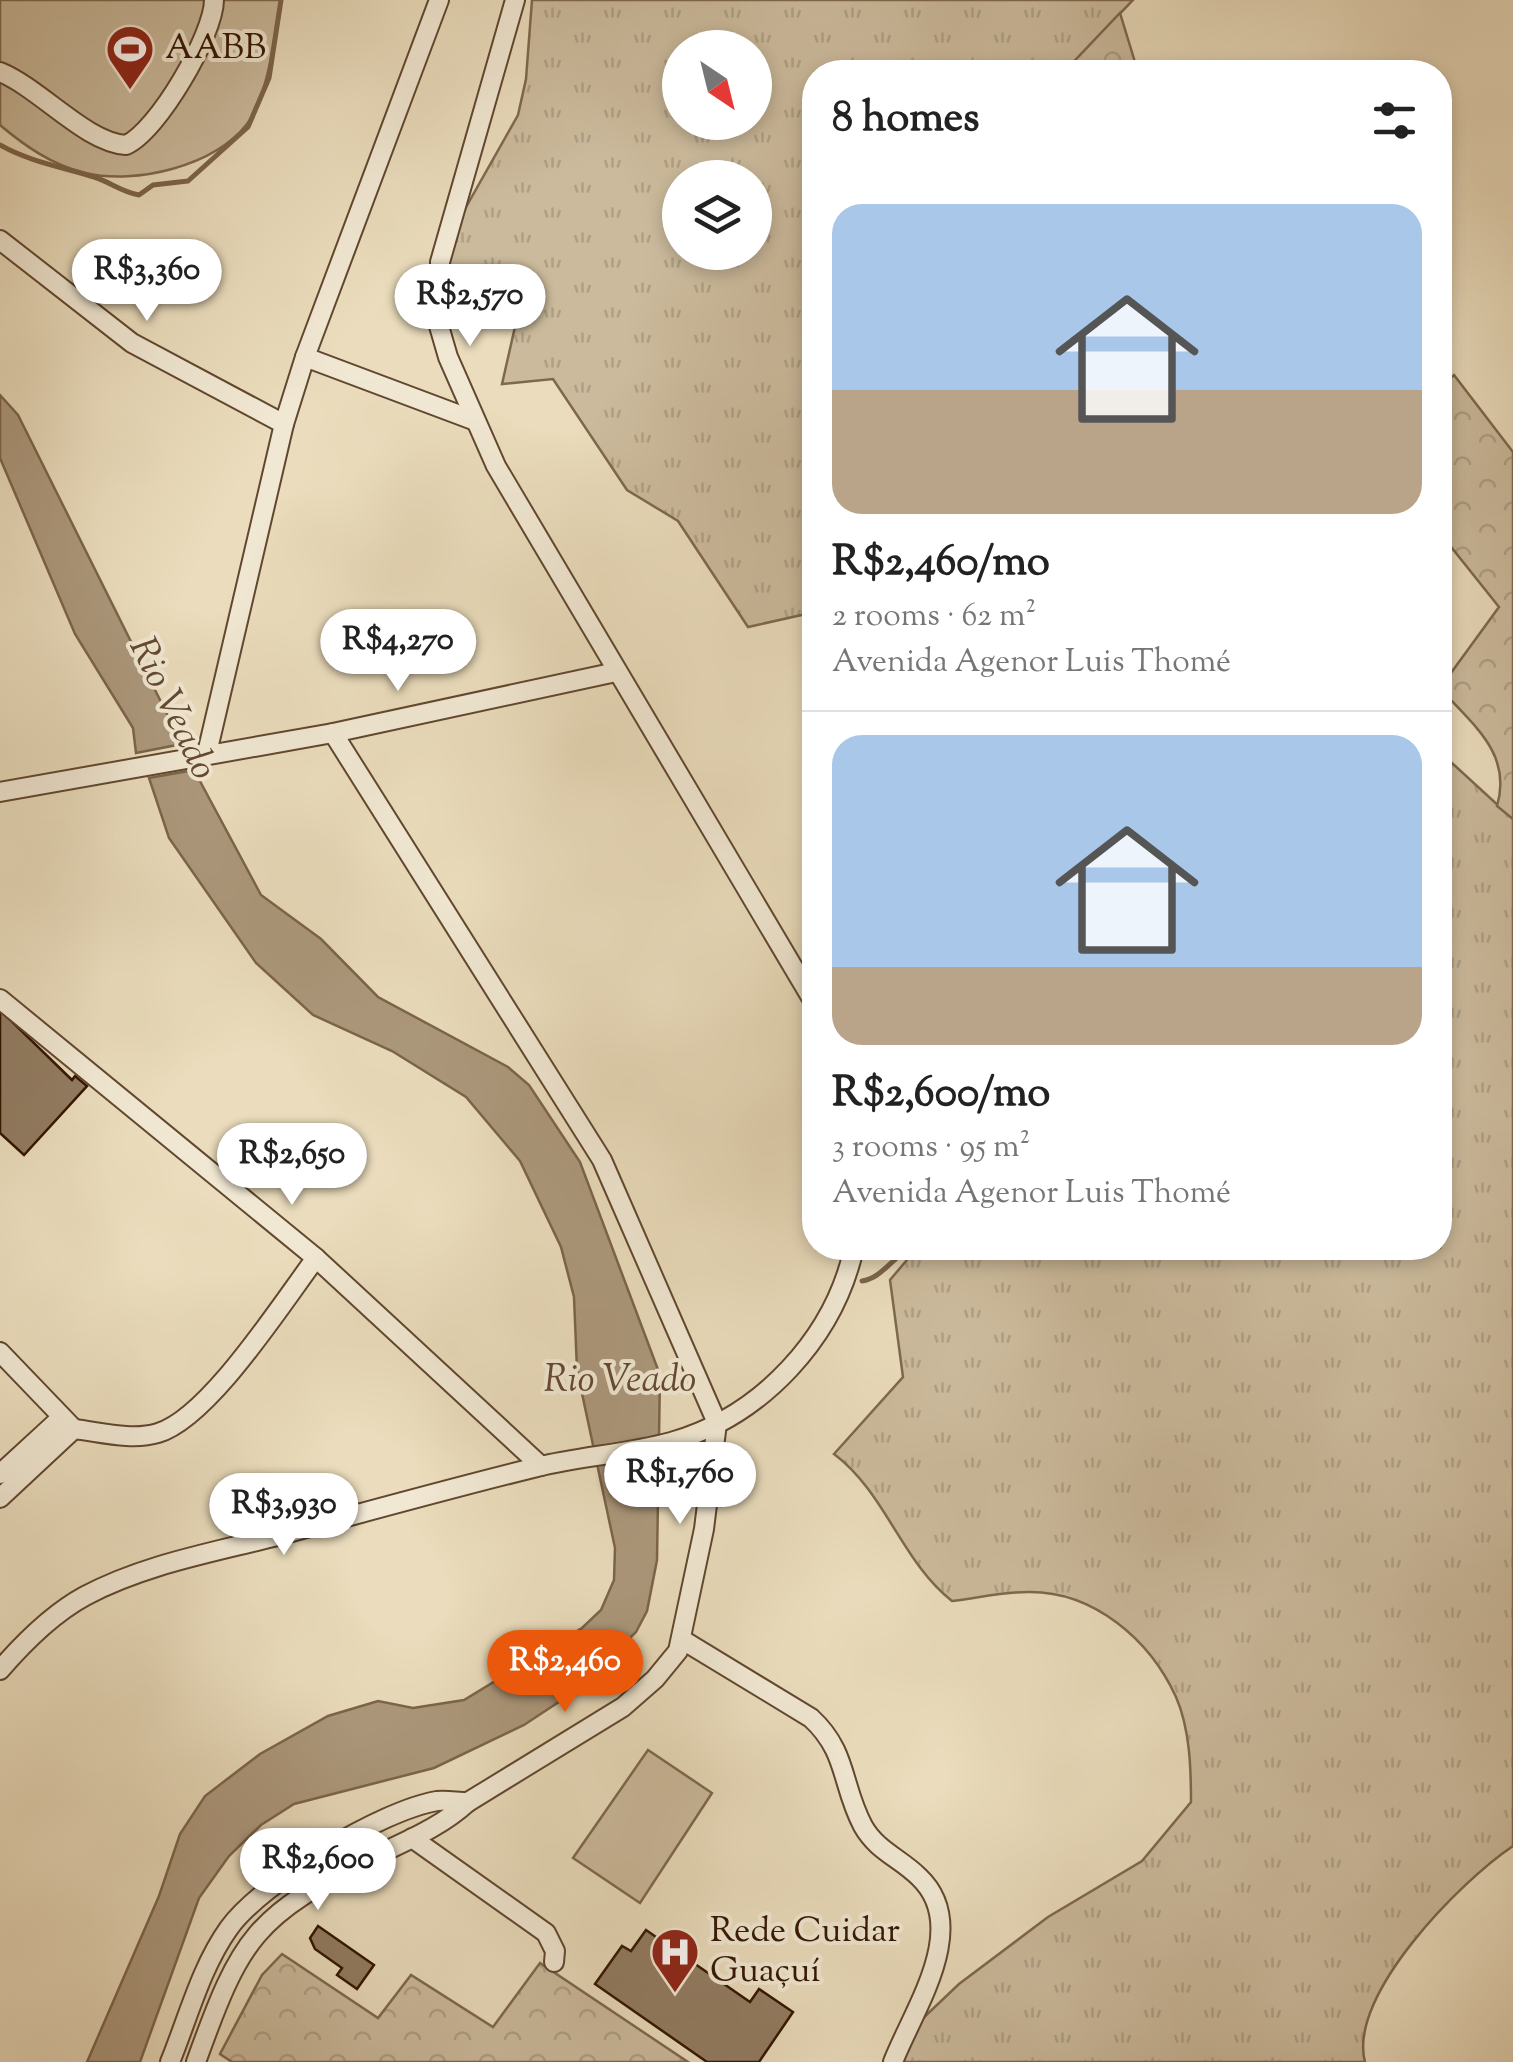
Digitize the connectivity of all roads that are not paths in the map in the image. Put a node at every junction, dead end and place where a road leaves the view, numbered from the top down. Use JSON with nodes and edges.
{"nodes":[{"id":1,"x":214,"y":0,"type":"edge"},
{"id":2,"x":439,"y":0,"type":"edge"},
{"id":3,"x":515,"y":0,"type":"edge"},
{"id":4,"x":0,"y":72,"type":"edge"},
{"id":5,"x":0,"y":240,"type":"edge"},
{"id":6,"x":305,"y":357,"type":"junction"},
{"id":7,"x":473,"y":420,"type":"junction"},
{"id":8,"x":284,"y":424,"type":"junction"},
{"id":9,"x":616,"y":672,"type":"junction"},
{"id":10,"x":333,"y":733,"type":"junction"},
{"id":11,"x":197,"y":755,"type":"junction"},
{"id":12,"x":0,"y":792,"type":"edge"},
{"id":13,"x":802,"y":982,"type":"edge"},
{"id":14,"x":0,"y":999,"type":"edge"},
{"id":15,"x":316,"y":1258,"type":"junction"},
{"id":16,"x":851,"y":1260,"type":"edge"},
{"id":17,"x":0,"y":1352,"type":"edge"},
{"id":18,"x":68,"y":1423,"type":"junction"},
{"id":19,"x":717,"y":1424,"type":"junction"},
{"id":20,"x":541,"y":1466,"type":"junction"},
{"id":21,"x":0,"y":1474,"type":"edge"},
{"id":22,"x":0,"y":1498,"type":"edge"},
{"id":23,"x":682,"y":1639,"type":"junction"},
{"id":24,"x":0,"y":1670,"type":"edge"},
{"id":25,"x":468,"y":1802,"type":"junction"},
{"id":26,"x":412,"y":1838,"type":"junction"},
{"id":27,"x":554,"y":1962,"type":"dead end"},
{"id":28,"x":170,"y":2062,"type":"edge"},
{"id":29,"x":196,"y":2062,"type":"edge"},
{"id":30,"x":893,"y":2062,"type":"edge"}],
"edges":[{"from":1,"to":4,"type":"street"},
{"from":2,"to":6,"type":"street"},
{"from":3,"to":7,"type":"street"},
{"from":5,"to":8,"type":"street"},
{"from":6,"to":7,"type":"street"},
{"from":6,"to":8,"type":"street"},
{"from":7,"to":9,"type":"street"},
{"from":8,"to":11,"type":"street"},
{"from":9,"to":10,"type":"street"},
{"from":9,"to":13,"type":"street"},
{"from":10,"to":11,"type":"street"},
{"from":10,"to":19,"type":"street"},
{"from":11,"to":12,"type":"street"},
{"from":14,"to":15,"type":"street"},
{"from":15,"to":18,"type":"street"},
{"from":15,"to":20,"type":"street"},
{"from":16,"to":19,"type":"street"},
{"from":17,"to":18,"type":"street"},
{"from":18,"to":21,"type":"street"},
{"from":18,"to":22,"type":"street"},
{"from":19,"to":20,"type":"street"},
{"from":19,"to":23,"type":"street"},
{"from":20,"to":24,"type":"street"},
{"from":23,"to":25,"type":"street"},
{"from":23,"to":30,"type":"street"},
{"from":25,"to":26,"type":"street"},
{"from":25,"to":28,"type":"street"},
{"from":26,"to":27,"type":"street"},
{"from":26,"to":29,"type":"street"}]}
